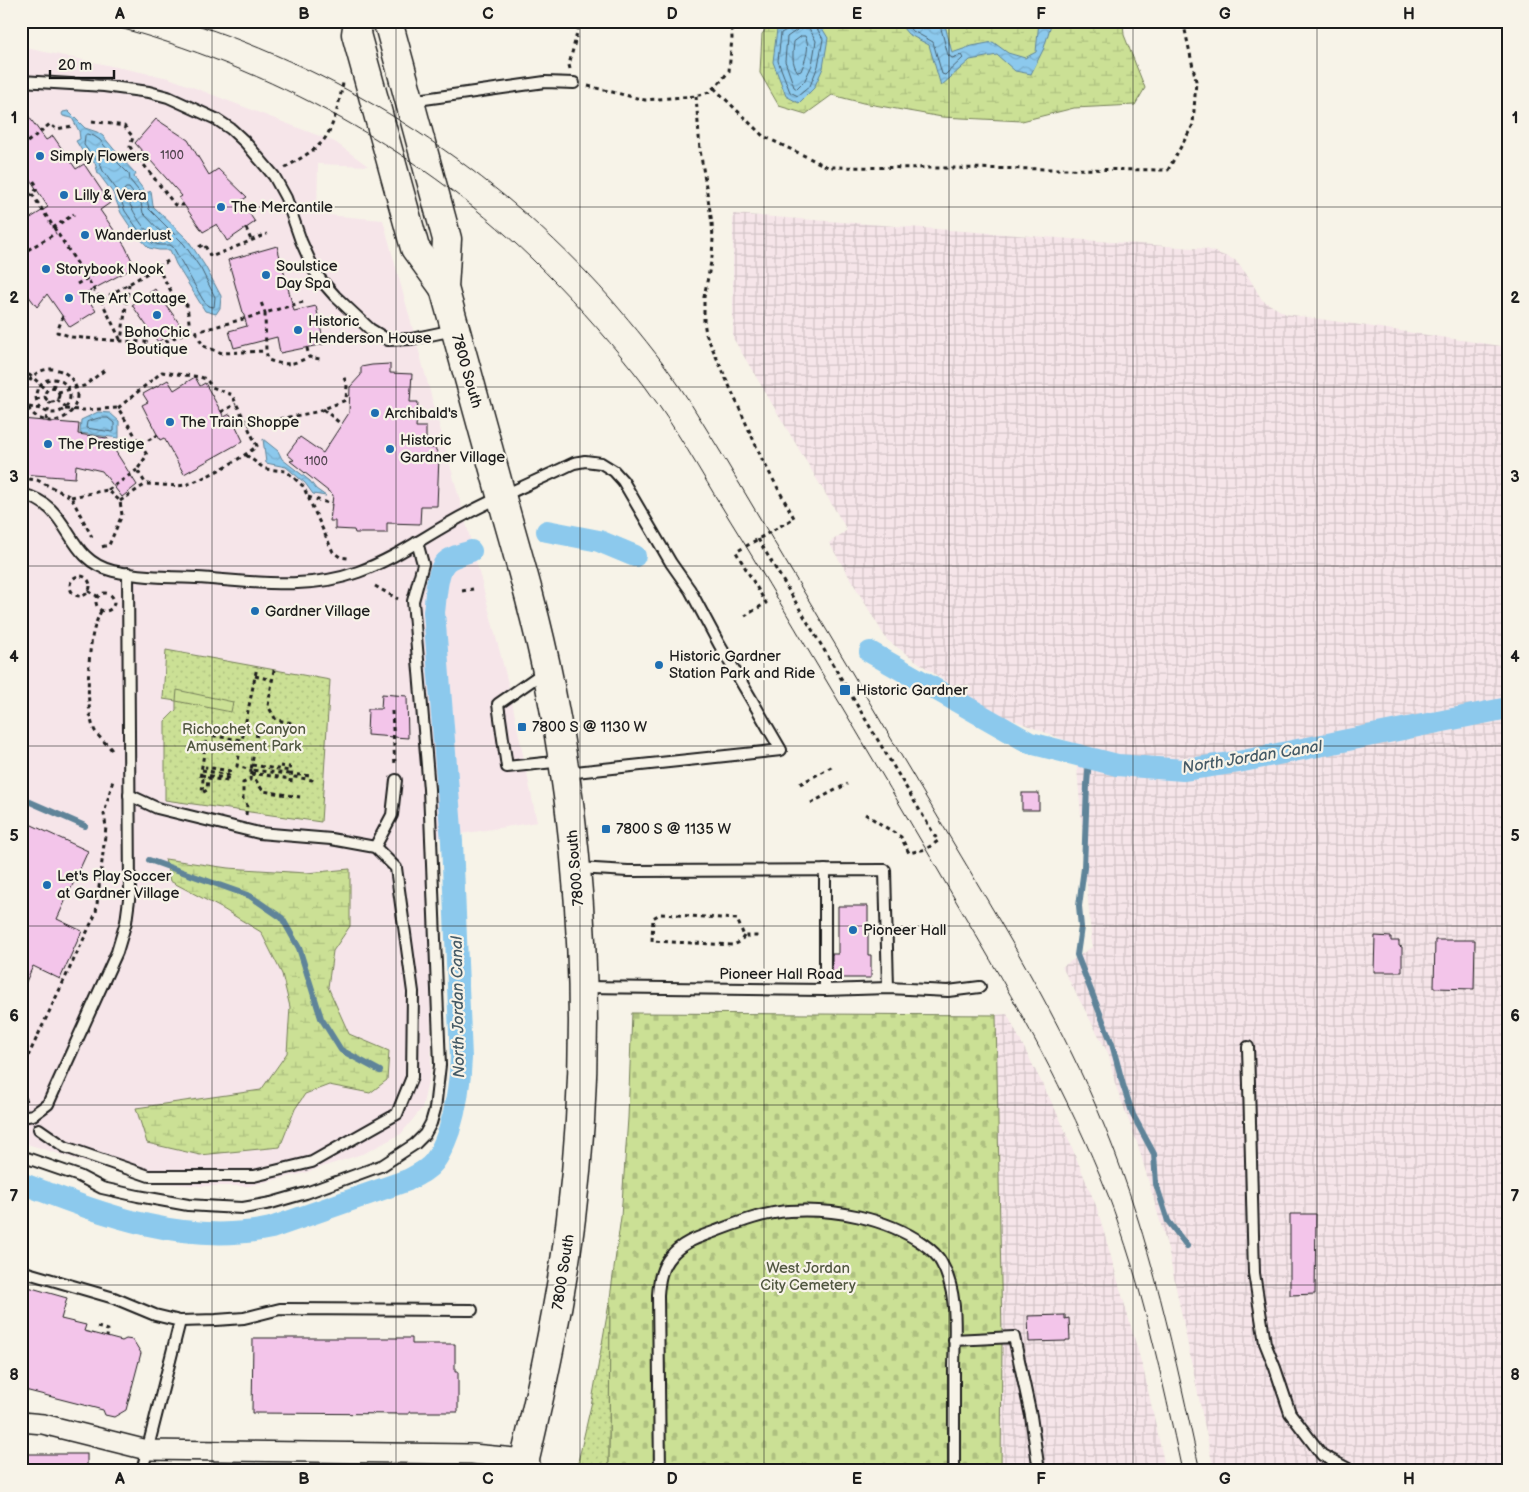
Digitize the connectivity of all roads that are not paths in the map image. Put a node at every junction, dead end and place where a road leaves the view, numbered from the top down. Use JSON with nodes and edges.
{"nodes":[{"id":1,"x":358,"y":21,"type":"edge"},
{"id":2,"x":386,"y":21,"type":"edge"},
{"id":3,"x":21,"y":81,"type":"edge"},
{"id":4,"x":574,"y":83,"type":"road end"},
{"id":5,"x":410,"y":101,"type":"junction"},
{"id":6,"x":444,"y":288,"type":"junction"},
{"id":7,"x":455,"y":330,"type":"junction"},
{"id":8,"x":21,"y":494,"type":"edge"},
{"id":9,"x":501,"y":497,"type":"junction"},
{"id":10,"x":417,"y":542,"type":"junction"},
{"id":11,"x":128,"y":573,"type":"junction"},
{"id":12,"x":547,"y":670,"type":"junction"},
{"id":13,"x":564,"y":767,"type":"junction"},
{"id":14,"x":396,"y":780,"type":"road end"},
{"id":15,"x":129,"y":795,"type":"junction"},
{"id":16,"x":375,"y":847,"type":"junction"},
{"id":17,"x":576,"y":868,"type":"junction"},
{"id":18,"x":826,"y":870,"type":"junction"},
{"id":19,"x":582,"y":987,"type":"junction"},
{"id":20,"x":980,"y":987,"type":"dead end"},
{"id":21,"x":888,"y":988,"type":"junction"},
{"id":22,"x":826,"y":990,"type":"junction"},
{"id":23,"x":1248,"y":1047,"type":"dead end"},
{"id":24,"x":21,"y":1117,"type":"edge"},
{"id":25,"x":39,"y":1130,"type":"dead end"},
{"id":26,"x":21,"y":1156,"type":"edge"},
{"id":27,"x":21,"y":1271,"type":"edge"},
{"id":28,"x":472,"y":1310,"type":"dead end"},
{"id":29,"x":180,"y":1321,"type":"junction"},
{"id":30,"x":954,"y":1340,"type":"junction"},
{"id":31,"x":21,"y":1422,"type":"edge"},
{"id":32,"x":147,"y":1450,"type":"junction"},
{"id":33,"x":522,"y":1467,"type":"edge"},
{"id":34,"x":142,"y":1471,"type":"edge"},
{"id":35,"x":660,"y":1471,"type":"edge"},
{"id":36,"x":954,"y":1471,"type":"edge"},
{"id":37,"x":1039,"y":1471,"type":"edge"},
{"id":38,"x":1352,"y":1471,"type":"edge"}],
"edges":[{"from":1,"to":6,"type":"main road","name":"7800 South"},
{"from":2,"to":5,"type":"main road","name":"7800 South"},
{"from":3,"to":7,"type":"lane"},
{"from":4,"to":5,"type":"lane"},
{"from":5,"to":6,"type":"main road","name":"7800 South"},
{"from":6,"to":7,"type":"main road","name":"7800 South"},
{"from":7,"to":9,"type":"main road","name":"7800 South"},
{"from":8,"to":11,"type":"lane"},
{"from":9,"to":10,"type":"lane"},
{"from":9,"to":12,"type":"main road","name":"7800 South"},
{"from":9,"to":13,"type":"lane"},
{"from":10,"to":11,"type":"lane"},
{"from":10,"to":26,"type":"lane"},
{"from":11,"to":15,"type":"lane"},
{"from":12,"to":13,"type":"main road","name":"7800 South"},
{"from":12,"to":13,"type":"lane"},
{"from":13,"to":17,"type":"main road","name":"7800 South"},
{"from":14,"to":16,"type":"lane"},
{"from":15,"to":16,"type":"lane"},
{"from":15,"to":24,"type":"lane"},
{"from":16,"to":25,"type":"lane"},
{"from":17,"to":18,"type":"lane"},
{"from":17,"to":19,"type":"main road","name":"7800 South"},
{"from":18,"to":21,"type":"lane"},
{"from":18,"to":22,"type":"lane"},
{"from":19,"to":22,"type":"lane","name":"Pioneer Hall Road"},
{"from":19,"to":33,"type":"main road","name":"7800 South"},
{"from":20,"to":21,"type":"lane","name":"Pioneer Hall Road"},
{"from":21,"to":22,"type":"lane","name":"Pioneer Hall Road"},
{"from":23,"to":38,"type":"lane"},
{"from":27,"to":29,"type":"lane"},
{"from":28,"to":29,"type":"lane"},
{"from":29,"to":32,"type":"lane"},
{"from":30,"to":35,"type":"lane"},
{"from":30,"to":36,"type":"lane"},
{"from":30,"to":37,"type":"lane"},
{"from":31,"to":32,"type":"street"},
{"from":32,"to":33,"type":"street"},
{"from":32,"to":34,"type":"lane"}]}
